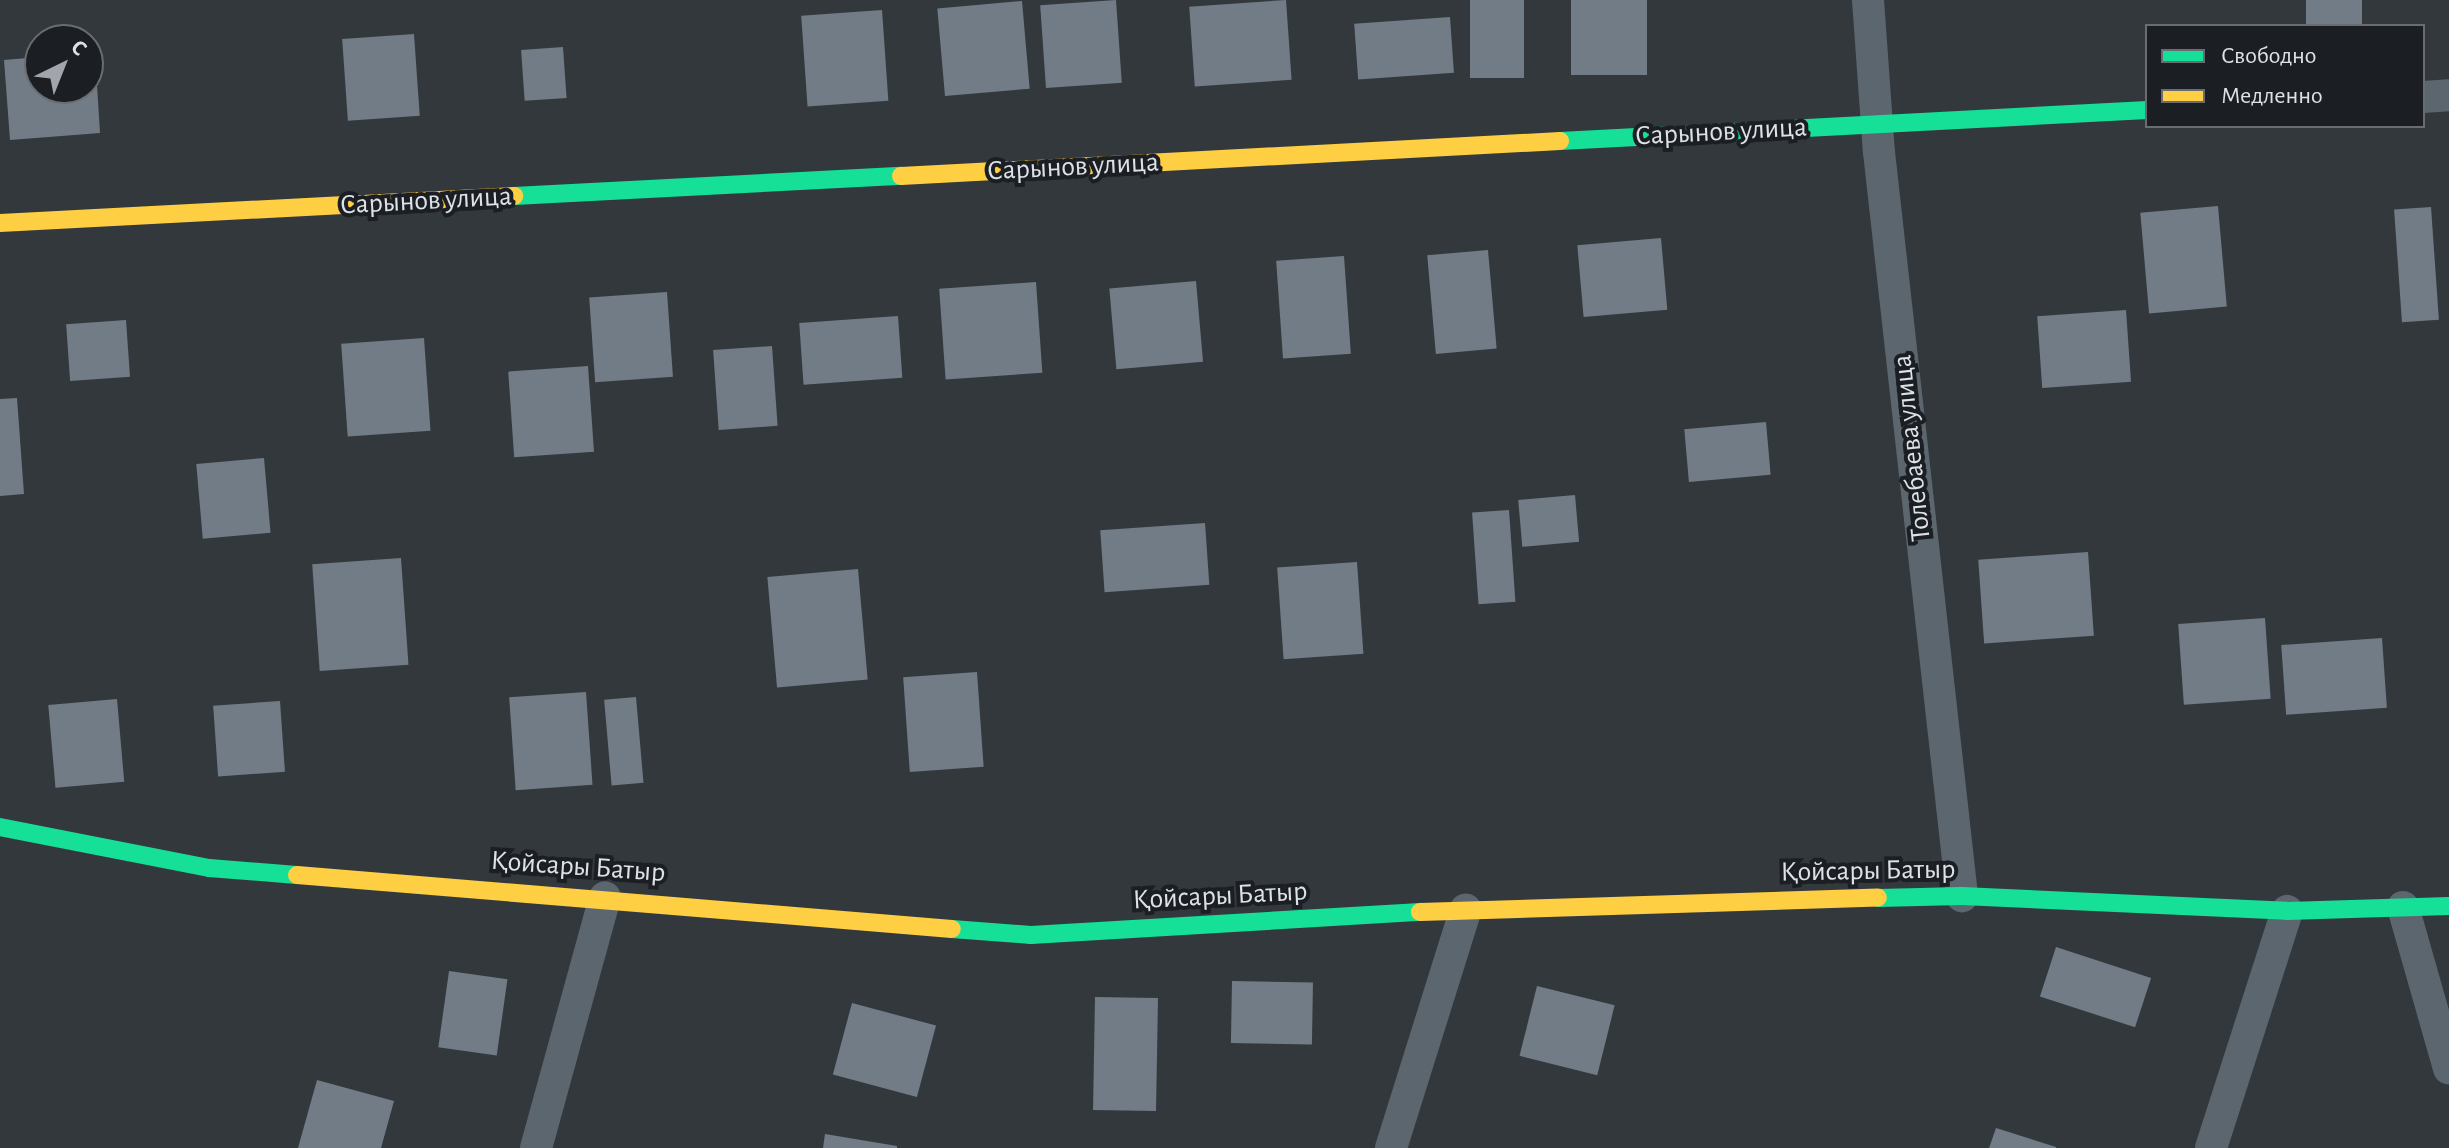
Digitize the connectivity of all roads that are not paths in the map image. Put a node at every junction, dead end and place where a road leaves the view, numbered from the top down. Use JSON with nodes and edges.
{"nodes":[{"id":1,"x":1868,"y":0,"type":"edge"},
{"id":2,"x":2449,"y":95,"type":"edge"},
{"id":3,"x":2425,"y":97,"type":"edge"},
{"id":4,"x":2145,"y":110,"type":"edge"},
{"id":5,"x":1877,"y":123,"type":"junction"},
{"id":6,"x":0,"y":223,"type":"edge"},
{"id":7,"x":0,"y":827,"type":"edge"},
{"id":8,"x":1962,"y":896,"type":"junction"},
{"id":9,"x":605,"y":897,"type":"junction"},
{"id":10,"x":2449,"y":906,"type":"edge"},
{"id":11,"x":2403,"y":907,"type":"junction"},
{"id":12,"x":1466,"y":909,"type":"junction"},
{"id":13,"x":2287,"y":911,"type":"junction"},
{"id":14,"x":2449,"y":1069,"type":"edge"},
{"id":15,"x":536,"y":1148,"type":"edge"},
{"id":16,"x":1391,"y":1148,"type":"edge"},
{"id":17,"x":2211,"y":1148,"type":"edge"}],
"edges":[{"from":1,"to":5,"type":"street","name":"Толебаева улица"},
{"from":2,"to":3,"type":"street"},
{"from":4,"to":5,"type":"street","name":"Сарынов улица"},
{"from":5,"to":6,"type":"street","name":"Сарынов улица"},
{"from":5,"to":8,"type":"street","name":"Толебаева улица"},
{"from":7,"to":9,"type":"street","name":"Қойсары Батыр"},
{"from":8,"to":12,"type":"street","name":"Қойсары Батыр"},
{"from":8,"to":13,"type":"street","name":"Қойсары Батыр"},
{"from":9,"to":12,"type":"street","name":"Қойсары Батыр"},
{"from":9,"to":15,"type":"street"},
{"from":10,"to":11,"type":"street","name":"Қойсары Батыр"},
{"from":11,"to":13,"type":"street","name":"Қойсары Батыр"},
{"from":11,"to":14,"type":"street"},
{"from":12,"to":16,"type":"street"},
{"from":13,"to":17,"type":"street"}]}
